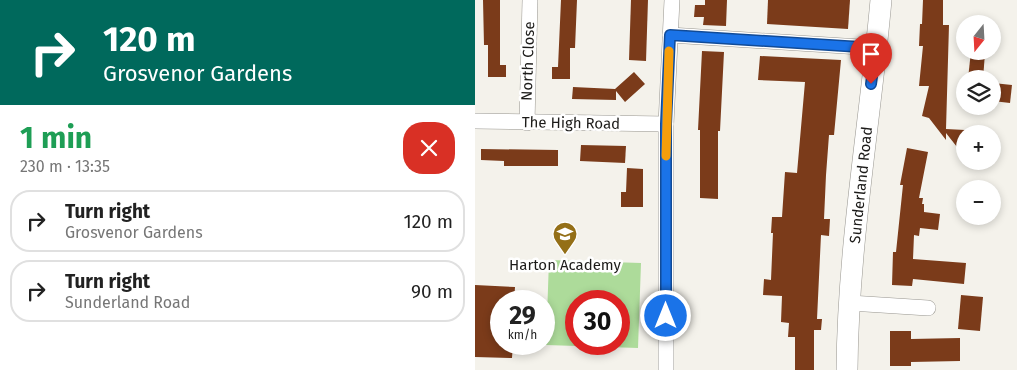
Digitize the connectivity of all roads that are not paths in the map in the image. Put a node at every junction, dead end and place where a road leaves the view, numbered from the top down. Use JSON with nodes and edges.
{"nodes":[{"id":1,"x":530,"y":0,"type":"edge"},
{"id":2,"x":672,"y":0,"type":"edge"},
{"id":3,"x":881,"y":0,"type":"edge"},
{"id":4,"x":670,"y":35,"type":"junction"},
{"id":5,"x":876,"y":48,"type":"junction"},
{"id":6,"x":475,"y":121,"type":"edge"},
{"id":7,"x":527,"y":123,"type":"junction"},
{"id":8,"x":666,"y":124,"type":"junction"},
{"id":9,"x":850,"y":302,"type":"junction"},
{"id":10,"x":928,"y":308,"type":"dead end"},
{"id":11,"x":666,"y":370,"type":"edge"},
{"id":12,"x":847,"y":370,"type":"edge"}],
"edges":[{"from":1,"to":7,"type":"street","name":"North Close"},
{"from":2,"to":4,"type":"street"},
{"from":3,"to":5,"type":"street","name":"Sunderland Road"},
{"from":4,"to":5,"type":"street"},
{"from":4,"to":8,"type":"street"},
{"from":5,"to":9,"type":"street","name":"Sunderland Road"},
{"from":6,"to":7,"type":"street","name":"The High Road"},
{"from":7,"to":8,"type":"street","name":"The High Road"},
{"from":8,"to":11,"type":"street"},
{"from":9,"to":10,"type":"street"},
{"from":9,"to":12,"type":"street","name":"Sunderland Road"}]}
